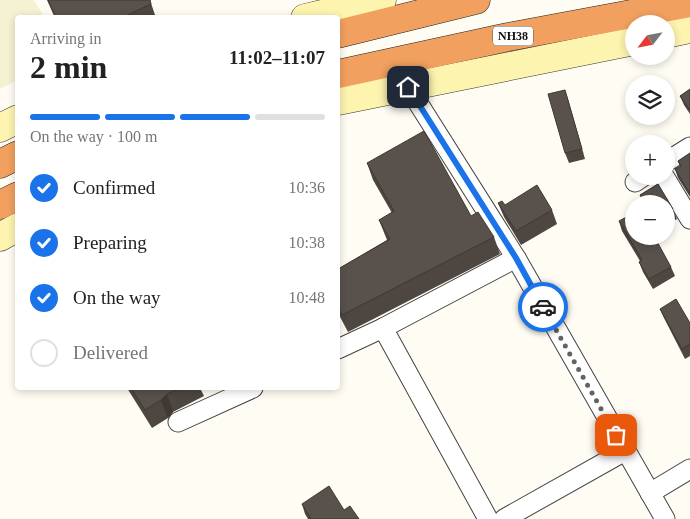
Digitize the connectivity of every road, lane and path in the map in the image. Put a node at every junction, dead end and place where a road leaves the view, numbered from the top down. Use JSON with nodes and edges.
{"nodes":[{"id":1,"x":382,"y":0,"type":"edge"},
{"id":2,"x":476,"y":0,"type":"edge"},
{"id":3,"x":690,"y":3,"type":"edge"},
{"id":4,"x":318,"y":15,"type":"edge"},
{"id":5,"x":690,"y":29,"type":"edge"},
{"id":6,"x":675,"y":32,"type":"edge"},
{"id":7,"x":340,"y":34,"type":"edge"},
{"id":8,"x":625,"y":43,"type":"edge"},
{"id":9,"x":675,"y":43,"type":"edge"},
{"id":10,"x":690,"y":43,"type":"edge"},
{"id":11,"x":340,"y":74,"type":"edge"},
{"id":12,"x":408,"y":87,"type":"junction"},
{"id":13,"x":340,"y":102,"type":"edge"},
{"id":14,"x":15,"y":120,"type":"edge"},
{"id":15,"x":0,"y":128,"type":"edge"},
{"id":16,"x":690,"y":147,"type":"edge"},
{"id":17,"x":15,"y":156,"type":"edge"},
{"id":18,"x":675,"y":156,"type":"edge"},
{"id":19,"x":0,"y":164,"type":"edge"},
{"id":20,"x":669,"y":185,"type":"edge"},
{"id":21,"x":15,"y":198,"type":"edge"},
{"id":22,"x":0,"y":206,"type":"edge"},
{"id":23,"x":690,"y":219,"type":"edge"},
{"id":24,"x":15,"y":230,"type":"edge"},
{"id":25,"x":0,"y":237,"type":"edge"},
{"id":26,"x":516,"y":258,"type":"junction"},
{"id":27,"x":382,"y":328,"type":"junction"},
{"id":28,"x":340,"y":348,"type":"edge"},
{"id":29,"x":250,"y":390,"type":"edge"},
{"id":30,"x":178,"y":422,"type":"dead end"},
{"id":31,"x":625,"y":451,"type":"junction"},
{"id":32,"x":690,"y":469,"type":"edge"},
{"id":33,"x":650,"y":493,"type":"junction"},
{"id":34,"x":488,"y":519,"type":"edge"},
{"id":35,"x":504,"y":519,"type":"edge"},
{"id":36,"x":665,"y":519,"type":"edge"}],
"edges":[{"from":1,"to":4,"type":"street"},
{"from":2,"to":7,"type":"highway"},
{"from":3,"to":11,"type":"highway","number":"NH38"},
{"from":5,"to":6,"type":"street"},
{"from":8,"to":12,"type":"street"},
{"from":9,"to":10,"type":"street"},
{"from":12,"to":13,"type":"street"},
{"from":12,"to":26,"type":"street"},
{"from":14,"to":15,"type":"street"},
{"from":16,"to":18,"type":"street"},
{"from":17,"to":19,"type":"highway"},
{"from":20,"to":23,"type":"street"},
{"from":21,"to":22,"type":"highway"},
{"from":24,"to":25,"type":"street"},
{"from":26,"to":27,"type":"street"},
{"from":26,"to":31,"type":"street"},
{"from":27,"to":28,"type":"street"},
{"from":27,"to":34,"type":"street"},
{"from":29,"to":30,"type":"street"},
{"from":31,"to":33,"type":"street"},
{"from":31,"to":35,"type":"street"},
{"from":32,"to":33,"type":"street"},
{"from":33,"to":36,"type":"street"}]}
